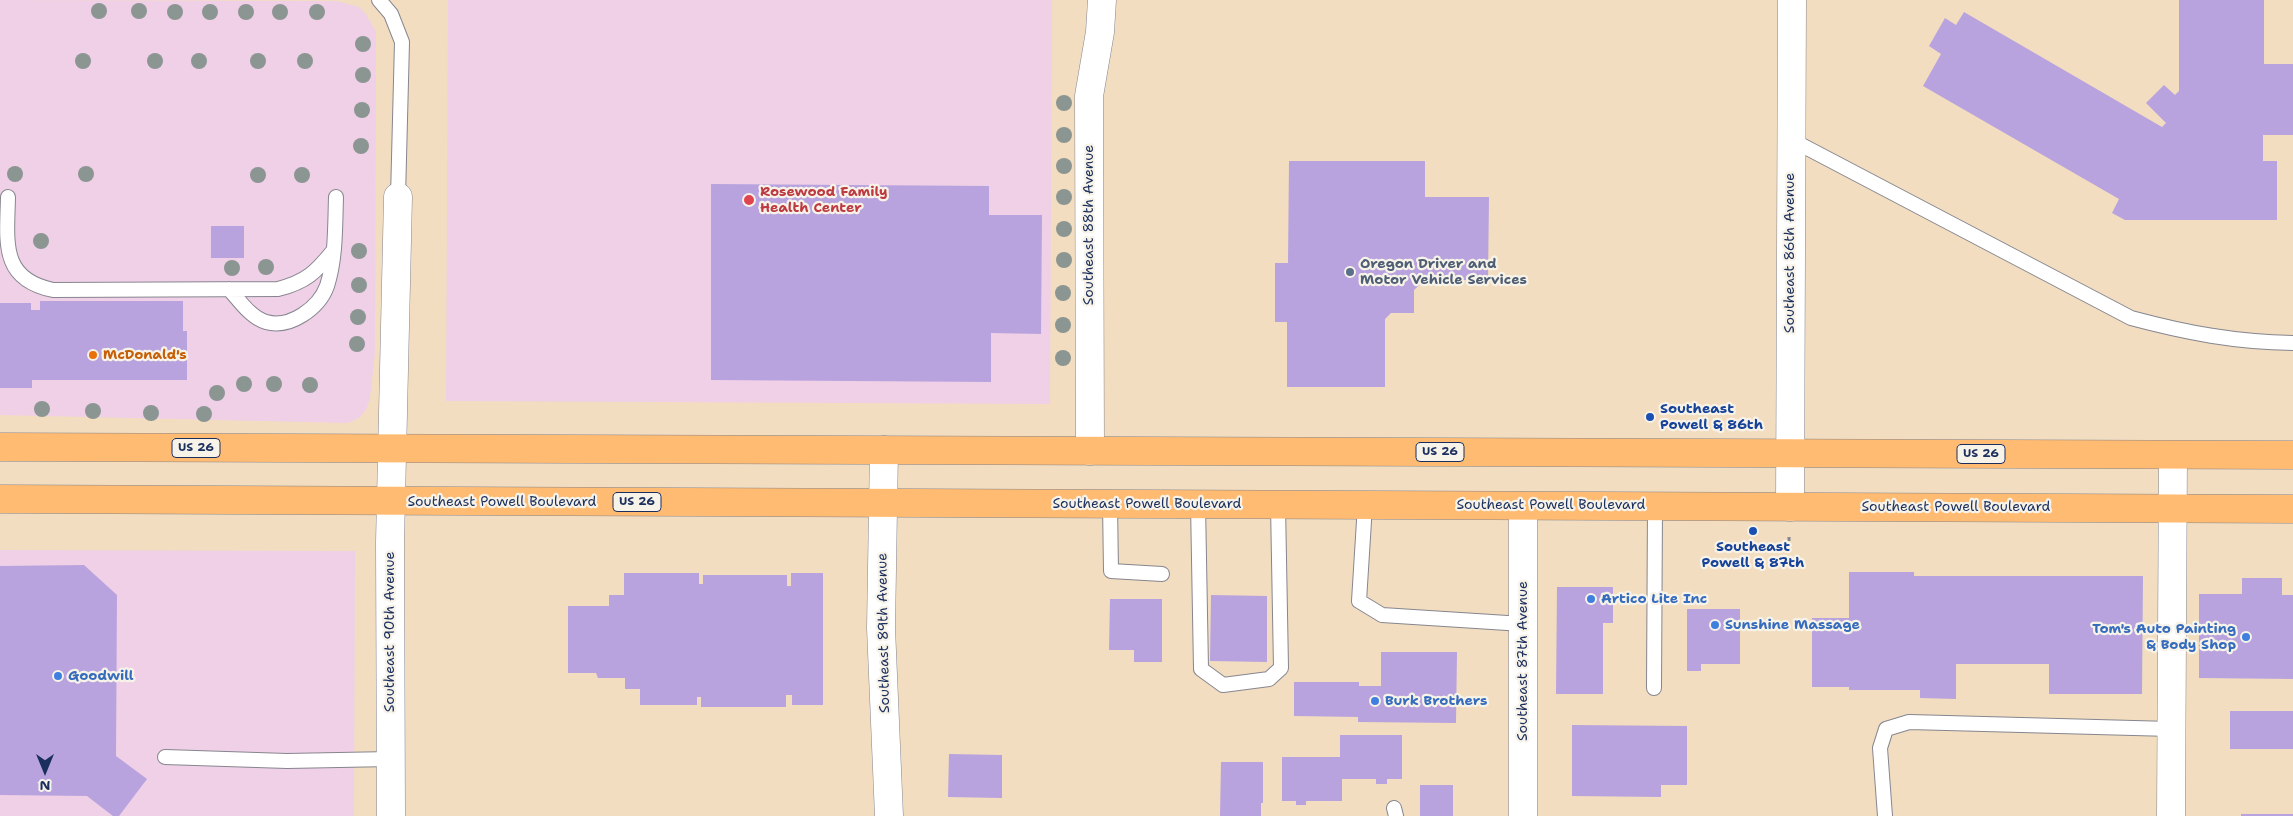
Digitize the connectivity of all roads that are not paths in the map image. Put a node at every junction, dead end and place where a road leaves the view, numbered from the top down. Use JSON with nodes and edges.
{"nodes":[{"id":1,"x":379,"y":0,"type":"edge"},
{"id":2,"x":1102,"y":0,"type":"edge"},
{"id":3,"x":1792,"y":0,"type":"edge"},
{"id":4,"x":1790,"y":139,"type":"junction"},
{"id":5,"x":8,"y":197,"type":"dead end"},
{"id":6,"x":336,"y":197,"type":"dead end"},
{"id":7,"x":398,"y":197,"type":"joint"},
{"id":8,"x":333,"y":250,"type":"junction"},
{"id":9,"x":229,"y":289,"type":"junction"},
{"id":10,"x":2293,"y":343,"type":"edge"},
{"id":11,"x":0,"y":447,"type":"edge"},
{"id":12,"x":392,"y":448,"type":"junction"},
{"id":13,"x":884,"y":450,"type":"junction"},
{"id":14,"x":1090,"y":451,"type":"junction"},
{"id":15,"x":1790,"y":454,"type":"junction"},
{"id":16,"x":2173,"y":455,"type":"junction"},
{"id":17,"x":2293,"y":455,"type":"edge"},
{"id":18,"x":0,"y":500,"type":"edge"},
{"id":19,"x":391,"y":501,"type":"junction"},
{"id":20,"x":883,"y":503,"type":"junction"},
{"id":21,"x":1110,"y":504,"type":"junction"},
{"id":22,"x":1198,"y":504,"type":"junction"},
{"id":23,"x":1278,"y":504,"type":"junction"},
{"id":24,"x":1365,"y":504,"type":"junction"},
{"id":25,"x":1523,"y":506,"type":"junction"},
{"id":26,"x":1655,"y":506,"type":"junction"},
{"id":27,"x":1790,"y":507,"type":"junction"},
{"id":28,"x":2173,"y":508,"type":"junction"},
{"id":29,"x":2293,"y":508,"type":"edge"},
{"id":30,"x":1162,"y":574,"type":"dead end"},
{"id":31,"x":1523,"y":624,"type":"junction"},
{"id":32,"x":1654,"y":688,"type":"dead end"},
{"id":33,"x":2171,"y":728,"type":"junction"},
{"id":34,"x":165,"y":758,"type":"dead end"},
{"id":35,"x":391,"y":759,"type":"junction"},
{"id":36,"x":391,"y":816,"type":"edge"},
{"id":37,"x":889,"y":816,"type":"edge"},
{"id":38,"x":1523,"y":816,"type":"edge"},
{"id":39,"x":1885,"y":816,"type":"edge"},
{"id":40,"x":2171,"y":816,"type":"edge"}],
"edges":[{"from":1,"to":7,"type":"lane"},
{"from":2,"to":14,"type":"street","name":"Southeast 88th Avenue"},
{"from":3,"to":4,"type":"street","name":"Southeast 86th Avenue"},
{"from":4,"to":10,"type":"lane"},
{"from":4,"to":15,"type":"street","name":"Southeast 86th Avenue"},
{"from":5,"to":9,"type":"lane"},
{"from":6,"to":8,"type":"lane"},
{"from":7,"to":12,"type":"street","name":"Southeast 90th Avenue"},
{"from":8,"to":9,"type":"lane"},
{"from":8,"to":9,"type":"lane"},
{"from":11,"to":12,"type":"main road","number":"US 26"},
{"from":12,"to":13,"type":"main road","number":"US 26"},
{"from":12,"to":19,"type":"street","name":"Southeast 90th Avenue"},
{"from":13,"to":14,"type":"main road","number":"US 26"},
{"from":13,"to":20,"type":"street","name":"Southeast 89th Avenue"},
{"from":14,"to":15,"type":"main road","number":"US 26"},
{"from":15,"to":16,"type":"main road","number":"US 26"},
{"from":15,"to":27,"type":"street","name":"Southeast 86th Avenue"},
{"from":16,"to":17,"type":"main road","number":"US 26"},
{"from":16,"to":28,"type":"street"},
{"from":18,"to":19,"type":"main road","name":"Southeast Powell Boulevard","number":"US 26"},
{"from":19,"to":20,"type":"main road","name":"Southeast Powell Boulevard","number":"US 26"},
{"from":19,"to":35,"type":"street","name":"Southeast 90th Avenue"},
{"from":20,"to":21,"type":"main road","name":"Southeast Powell Boulevard","number":"US 26"},
{"from":20,"to":37,"type":"street","name":"Southeast 89th Avenue"},
{"from":21,"to":22,"type":"main road","name":"Southeast Powell Boulevard","number":"US 26"},
{"from":21,"to":30,"type":"lane"},
{"from":22,"to":23,"type":"main road","name":"Southeast Powell Boulevard","number":"US 26"},
{"from":22,"to":23,"type":"lane"},
{"from":23,"to":24,"type":"main road","name":"Southeast Powell Boulevard","number":"US 26"},
{"from":24,"to":25,"type":"main road","name":"Southeast Powell Boulevard","number":"US 26"},
{"from":24,"to":31,"type":"lane"},
{"from":25,"to":26,"type":"main road","name":"Southeast Powell Boulevard","number":"US 26"},
{"from":25,"to":31,"type":"street","name":"Southeast 87th Avenue"},
{"from":26,"to":27,"type":"main road","name":"Southeast Powell Boulevard","number":"US 26"},
{"from":26,"to":32,"type":"lane"},
{"from":27,"to":28,"type":"main road","name":"Southeast Powell Boulevard","number":"US 26"},
{"from":28,"to":29,"type":"main road","name":"Southeast Powell Boulevard","number":"US 26"},
{"from":28,"to":33,"type":"street"},
{"from":31,"to":38,"type":"street","name":"Southeast 87th Avenue"},
{"from":33,"to":39,"type":"lane"},
{"from":33,"to":40,"type":"street"},
{"from":34,"to":35,"type":"lane"},
{"from":35,"to":36,"type":"street","name":"Southeast 90th Avenue"}]}
